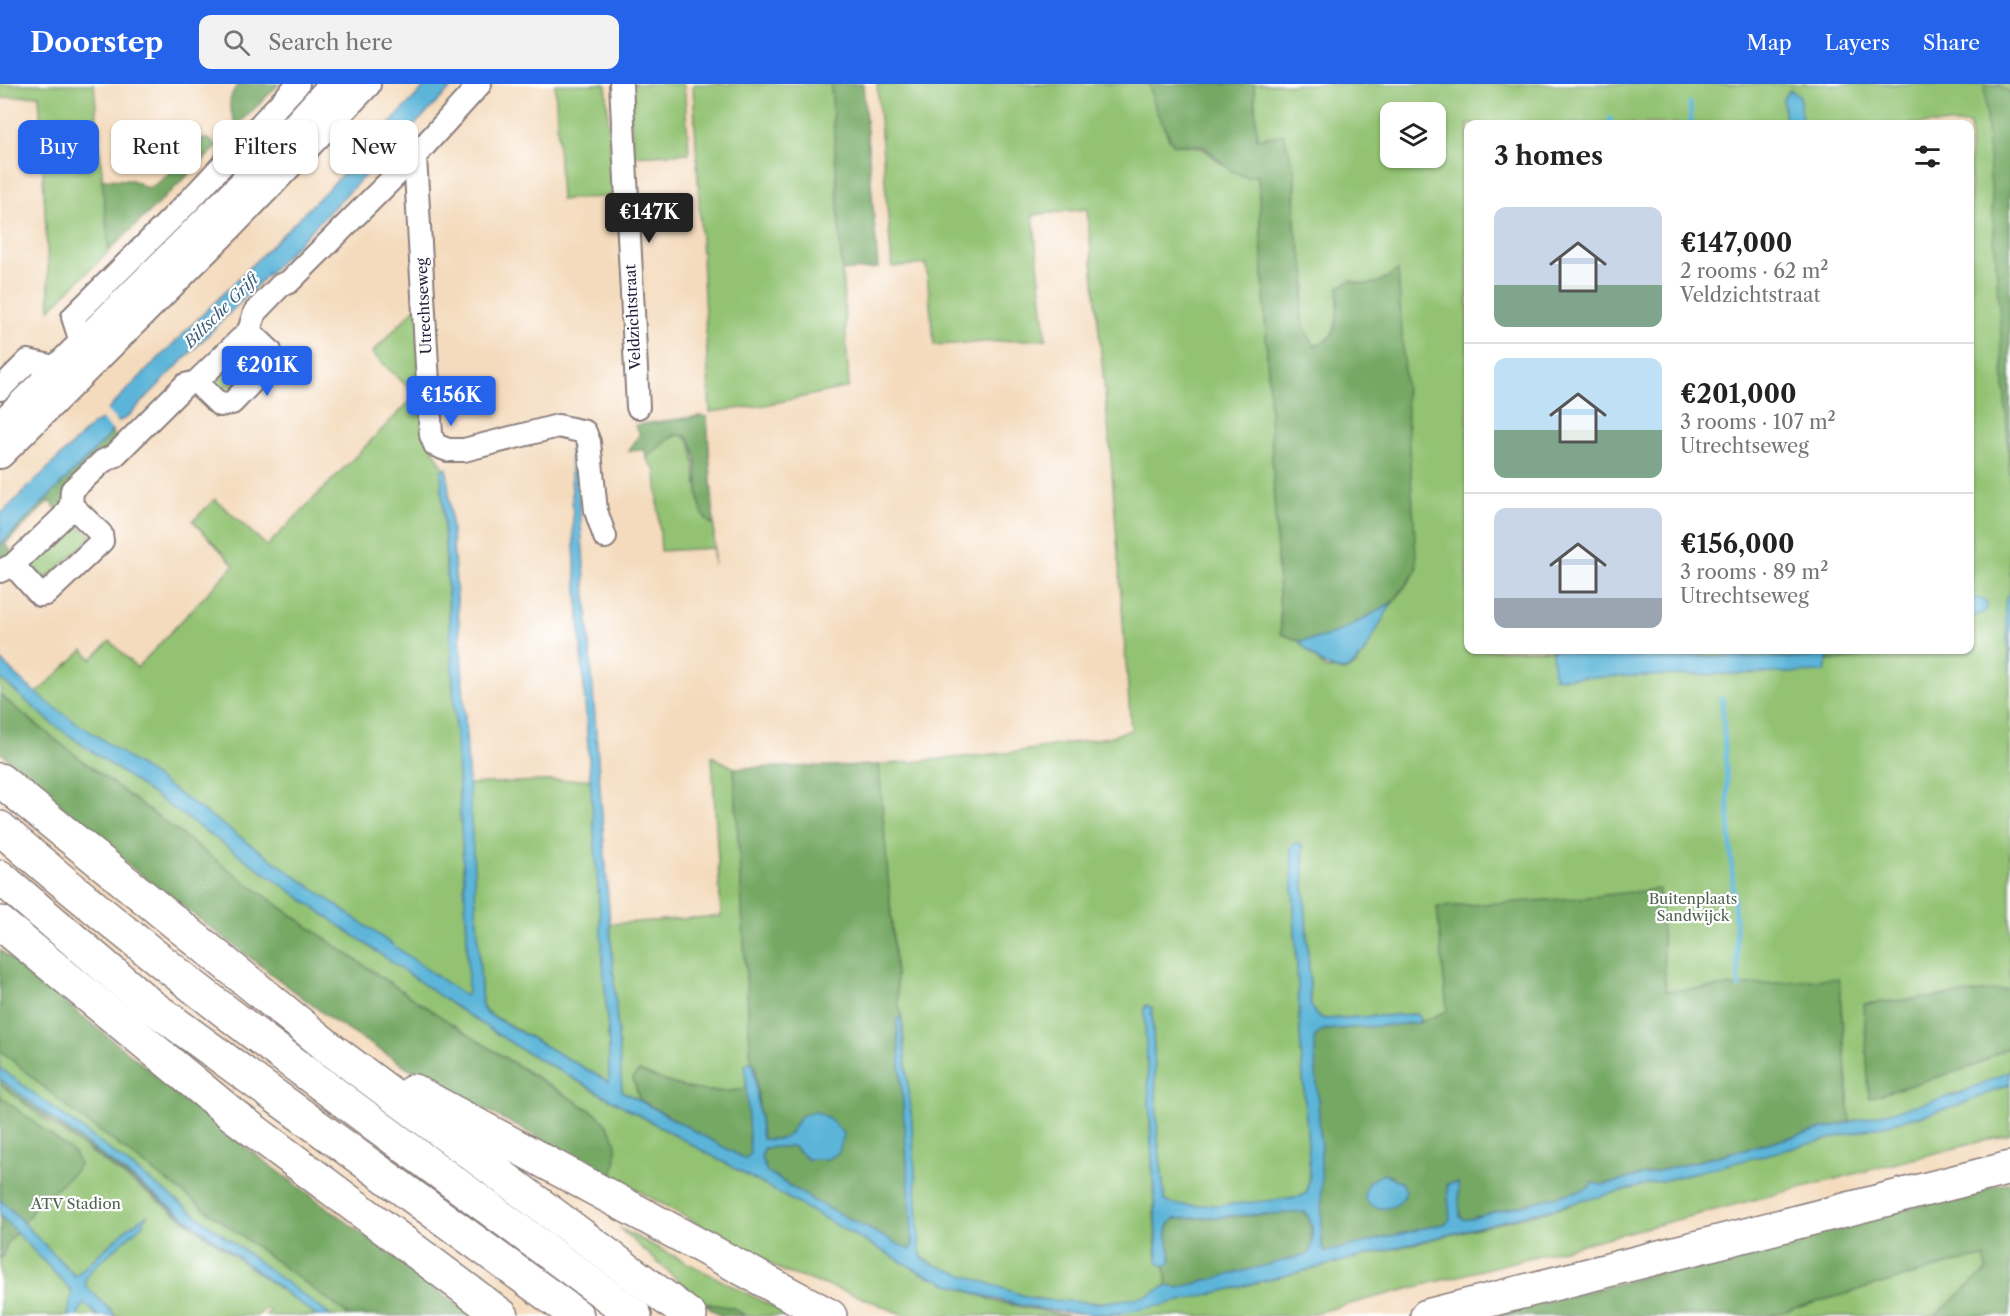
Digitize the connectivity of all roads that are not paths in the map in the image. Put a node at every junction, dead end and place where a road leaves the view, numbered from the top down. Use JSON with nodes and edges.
{"nodes":[{"id":1,"x":298,"y":84,"type":"edge"},
{"id":2,"x":334,"y":84,"type":"edge"},
{"id":3,"x":366,"y":84,"type":"edge"},
{"id":4,"x":480,"y":84,"type":"edge"},
{"id":5,"x":621,"y":84,"type":"edge"},
{"id":6,"x":418,"y":153,"type":"edge"},
{"id":7,"x":397,"y":174,"type":"edge"},
{"id":8,"x":416,"y":174,"type":"edge"},
{"id":9,"x":249,"y":331,"type":"junction"},
{"id":10,"x":82,"y":345,"type":"junction"},
{"id":11,"x":58,"y":368,"type":"junction"},
{"id":12,"x":196,"y":382,"type":"junction"},
{"id":13,"x":0,"y":389,"type":"edge"},
{"id":14,"x":639,"y":407,"type":"dead end"},
{"id":15,"x":0,"y":426,"type":"edge"},
{"id":16,"x":0,"y":454,"type":"edge"},
{"id":17,"x":71,"y":505,"type":"junction"},
{"id":18,"x":605,"y":537,"type":"dead end"},
{"id":19,"x":6,"y":568,"type":"edge"},
{"id":20,"x":0,"y":780,"type":"edge"},
{"id":21,"x":0,"y":828,"type":"edge"},
{"id":22,"x":0,"y":877,"type":"edge"},
{"id":23,"x":0,"y":923,"type":"edge"},
{"id":24,"x":332,"y":1050,"type":"junction"},
{"id":25,"x":2010,"y":1151,"type":"edge"},
{"id":26,"x":2010,"y":1168,"type":"edge"},
{"id":27,"x":1939,"y":1186,"type":"junction"},
{"id":28,"x":502,"y":1316,"type":"edge"},
{"id":29,"x":577,"y":1316,"type":"edge"},
{"id":30,"x":635,"y":1316,"type":"edge"},
{"id":31,"x":690,"y":1316,"type":"edge"},
{"id":32,"x":830,"y":1316,"type":"edge"},
{"id":33,"x":1427,"y":1316,"type":"edge"}],
"edges":[{"from":1,"to":10,"type":"street"},
{"from":2,"to":10,"type":"main road"},
{"from":3,"to":16,"type":"main road"},
{"from":4,"to":6,"type":"street"},
{"from":5,"to":14,"type":"street","name":"Veldzichtstraat"},
{"from":7,"to":9,"type":"street"},
{"from":8,"to":18,"type":"street","name":"Utrechtseweg"},
{"from":9,"to":12,"type":"street"},
{"from":9,"to":12,"type":"street"},
{"from":10,"to":11,"type":"main road"},
{"from":11,"to":13,"type":"street"},
{"from":11,"to":15,"type":"main road"},
{"from":12,"to":17,"type":"street"},
{"from":17,"to":19,"type":"street"},
{"from":17,"to":19,"type":"street"},
{"from":20,"to":24,"type":"highway"},
{"from":21,"to":30,"type":"highway"},
{"from":22,"to":29,"type":"highway"},
{"from":23,"to":28,"type":"highway"},
{"from":24,"to":31,"type":"highway"},
{"from":24,"to":32,"type":"highway"},
{"from":25,"to":27,"type":"highway"},
{"from":26,"to":27,"type":"highway"},
{"from":27,"to":33,"type":"highway"}]}
